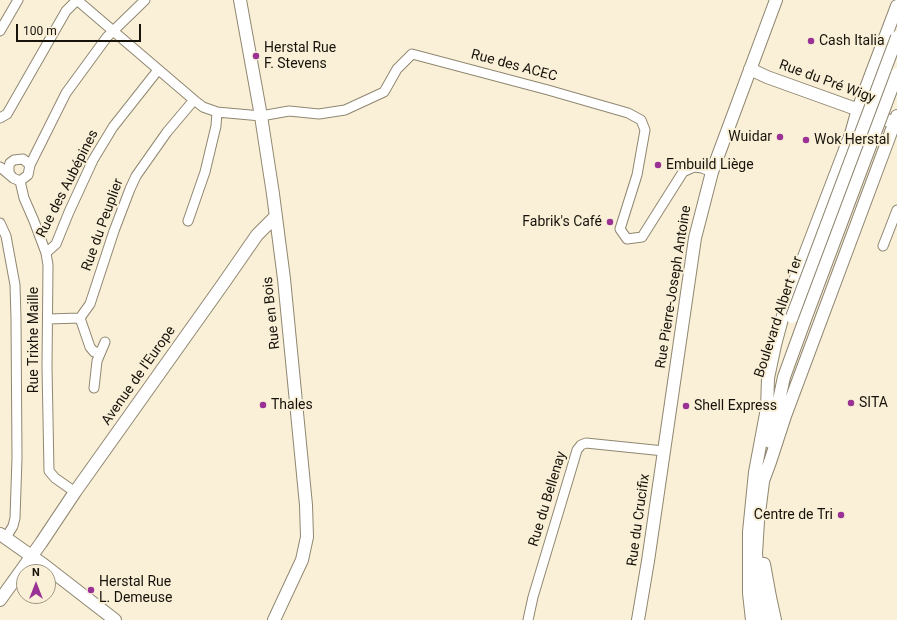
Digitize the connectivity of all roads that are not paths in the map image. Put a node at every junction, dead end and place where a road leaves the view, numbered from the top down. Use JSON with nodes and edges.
{"nodes":[{"id":1,"x":18,"y":0,"type":"edge"},
{"id":2,"x":78,"y":0,"type":"edge"},
{"id":3,"x":145,"y":0,"type":"edge"},
{"id":4,"x":240,"y":0,"type":"edge"},
{"id":5,"x":776,"y":0,"type":"edge"},
{"id":6,"x":897,"y":6,"type":"edge"},
{"id":7,"x":0,"y":31,"type":"edge"},
{"id":8,"x":113,"y":31,"type":"junction"},
{"id":9,"x":897,"y":37,"type":"edge"},
{"id":10,"x":750,"y":69,"type":"junction"},
{"id":11,"x":158,"y":70,"type":"junction"},
{"id":12,"x":897,"y":74,"type":"edge"},
{"id":13,"x":194,"y":100,"type":"junction"},
{"id":14,"x":858,"y":109,"type":"junction"},
{"id":15,"x":217,"y":112,"type":"junction"},
{"id":16,"x":261,"y":116,"type":"junction"},
{"id":17,"x":0,"y":118,"type":"edge"},
{"id":18,"x":896,"y":121,"type":"edge"},
{"id":19,"x":30,"y":165,"type":"junction"},
{"id":20,"x":0,"y":167,"type":"edge"},
{"id":21,"x":712,"y":172,"type":"junction"},
{"id":22,"x":17,"y":179,"type":"junction"},
{"id":23,"x":897,"y":210,"type":"edge"},
{"id":24,"x":276,"y":216,"type":"junction"},
{"id":25,"x":188,"y":221,"type":"dead end"},
{"id":26,"x":0,"y":223,"type":"edge"},
{"id":27,"x":894,"y":224,"type":"edge"},
{"id":28,"x":883,"y":246,"type":"dead end"},
{"id":29,"x":46,"y":253,"type":"junction"},
{"id":30,"x":80,"y":318,"type":"junction"},
{"id":31,"x":48,"y":319,"type":"junction"},
{"id":32,"x":105,"y":342,"type":"dead end"},
{"id":33,"x":100,"y":352,"type":"junction"},
{"id":34,"x":94,"y":388,"type":"dead end"},
{"id":35,"x":767,"y":410,"type":"junction"},
{"id":36,"x":668,"y":424,"type":"joint"},
{"id":37,"x":664,"y":450,"type":"junction"},
{"id":38,"x":763,"y":482,"type":"junction"},
{"id":39,"x":74,"y":492,"type":"junction"},
{"id":40,"x":758,"y":521,"type":"junction"},
{"id":41,"x":3,"y":536,"type":"edge"},
{"id":42,"x":31,"y":557,"type":"junction"},
{"id":43,"x":0,"y":600,"type":"edge"},
{"id":44,"x":108,"y":618,"type":"edge"},
{"id":45,"x":274,"y":620,"type":"edge"},
{"id":46,"x":528,"y":620,"type":"edge"},
{"id":47,"x":638,"y":620,"type":"edge"},
{"id":48,"x":752,"y":620,"type":"edge"},
{"id":49,"x":763,"y":620,"type":"edge"},
{"id":50,"x":775,"y":620,"type":"edge"}],
"edges":[{"from":1,"to":7,"type":"street"},
{"from":2,"to":8,"type":"street"},
{"from":2,"to":17,"type":"street"},
{"from":3,"to":8,"type":"street"},
{"from":4,"to":16,"type":"main road","name":"Rue en Bois"},
{"from":5,"to":10,"type":"main road","name":"Rue Pierre-Joseph Antoine"},
{"from":6,"to":14,"type":"main road"},
{"from":8,"to":11,"type":"street"},
{"from":8,"to":19,"type":"street"},
{"from":9,"to":35,"type":"main road","name":"Boulevard Albert 1er","bridge":true},
{"from":10,"to":14,"type":"main road","name":"Rue du Pré Wigy"},
{"from":10,"to":21,"type":"main road","name":"Rue Pierre-Joseph Antoine"},
{"from":11,"to":13,"type":"street"},
{"from":11,"to":29,"type":"street","name":"Rue des Aubépines"},
{"from":12,"to":38,"type":"main road","name":"Boulevard Albert 1er","bridge":true},
{"from":13,"to":15,"type":"street"},
{"from":13,"to":30,"type":"street","name":"Rue du Peuplier"},
{"from":14,"to":18,"type":"main road","name":"Rue du Pré Wigy"},
{"from":14,"to":35,"type":"main road"},
{"from":15,"to":16,"type":"street"},
{"from":15,"to":25,"type":"street"},
{"from":16,"to":21,"type":"street","name":"Rue des ACEC"},
{"from":16,"to":24,"type":"main road","name":"Rue en Bois"},
{"from":18,"to":38,"type":"main road"},
{"from":19,"to":22,"type":"street"},
{"from":19,"to":22,"type":"street"},
{"from":20,"to":22,"type":"street"},
{"from":21,"to":36,"type":"main road","name":"Rue Pierre-Joseph Antoine"},
{"from":22,"to":29,"type":"street","name":"Rue Trixhe Maille"},
{"from":23,"to":27,"type":"street"},
{"from":24,"to":39,"type":"main road","name":"Avenue de l'Europe"},
{"from":24,"to":45,"type":"main road","name":"Rue en Bois"},
{"from":26,"to":41,"type":"street"},
{"from":27,"to":28,"type":"street"},
{"from":29,"to":31,"type":"street","name":"Rue Trixhe Maille"},
{"from":30,"to":31,"type":"street"},
{"from":30,"to":33,"type":"street"},
{"from":31,"to":39,"type":"street","name":"Rue Trixhe Maille"},
{"from":32,"to":33,"type":"street"},
{"from":33,"to":34,"type":"street"},
{"from":35,"to":48,"type":"main road","name":"Boulevard Albert 1er"},
{"from":36,"to":37,"type":"main road","name":"Rue du Crucifix"},
{"from":37,"to":46,"type":"street","name":"Rue du Bellenay"},
{"from":37,"to":47,"type":"main road","name":"Rue du Crucifix"},
{"from":38,"to":40,"type":"main road","name":"Boulevard Albert 1er"},
{"from":39,"to":42,"type":"main road","name":"Avenue de l'Europe"},
{"from":40,"to":49,"type":"main road","name":"Boulevard Albert 1er"},
{"from":40,"to":50,"type":"main road"},
{"from":41,"to":42,"type":"main road"},
{"from":42,"to":43,"type":"main road","name":"Avenue de l'Europe"},
{"from":42,"to":44,"type":"main road"}]}
